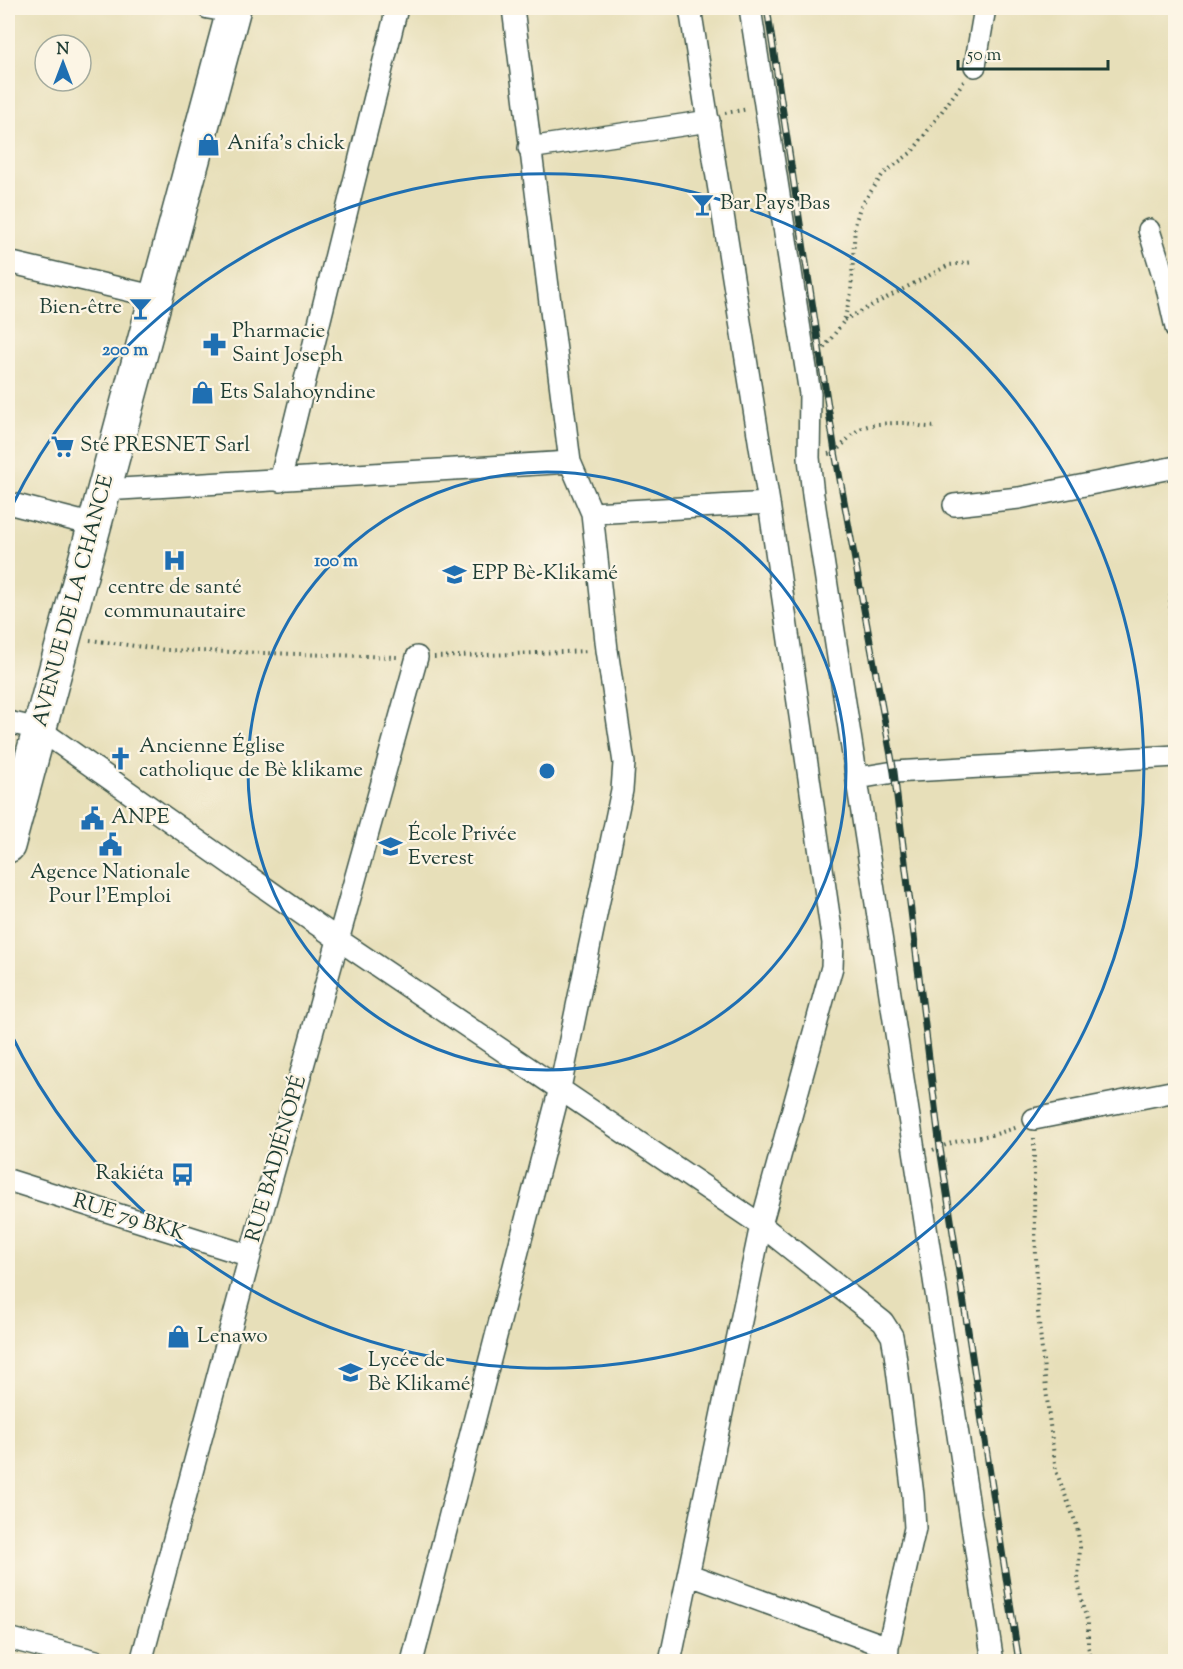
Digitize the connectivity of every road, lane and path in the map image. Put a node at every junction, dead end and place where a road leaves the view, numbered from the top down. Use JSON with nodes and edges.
{"nodes":[{"id":1,"x":397,"y":8,"type":"edge"},
{"id":2,"x":513,"y":8,"type":"edge"},
{"id":3,"x":690,"y":8,"type":"edge"},
{"id":4,"x":750,"y":8,"type":"edge"},
{"id":5,"x":985,"y":8,"type":"edge"},
{"id":6,"x":225,"y":9,"type":"edge"},
{"id":7,"x":975,"y":66,"type":"joint"},
{"id":8,"x":747,"y":109,"type":"dead end"},
{"id":9,"x":717,"y":117,"type":"junction"},
{"id":10,"x":529,"y":148,"type":"junction"},
{"id":11,"x":1149,"y":230,"type":"dead end"},
{"id":12,"x":974,"y":261,"type":"dead end"},
{"id":13,"x":8,"y":262,"type":"edge"},
{"id":14,"x":157,"y":297,"type":"junction"},
{"id":15,"x":844,"y":321,"type":"junction"},
{"id":16,"x":1176,"y":328,"type":"edge"},
{"id":17,"x":820,"y":353,"type":"dead end"},
{"id":18,"x":937,"y":426,"type":"dead end"},
{"id":19,"x":810,"y":458,"type":"junction"},
{"id":20,"x":570,"y":462,"type":"junction"},
{"id":21,"x":1176,"y":467,"type":"edge"},
{"id":22,"x":280,"y":481,"type":"junction"},
{"id":23,"x":104,"y":490,"type":"junction"},
{"id":24,"x":768,"y":502,"type":"junction"},
{"id":25,"x":8,"y":503,"type":"edge"},
{"id":26,"x":954,"y":504,"type":"dead end"},
{"id":27,"x":592,"y":513,"type":"junction"},
{"id":28,"x":94,"y":525,"type":"junction"},
{"id":29,"x":1176,"y":571,"type":"edge"},
{"id":30,"x":63,"y":636,"type":"junction"},
{"id":31,"x":1176,"y":640,"type":"edge"},
{"id":32,"x":607,"y":650,"type":"junction"},
{"id":33,"x":417,"y":657,"type":"junction"},
{"id":34,"x":8,"y":722,"type":"edge"},
{"id":35,"x":39,"y":729,"type":"junction"},
{"id":36,"x":1176,"y":756,"type":"edge"},
{"id":37,"x":858,"y":778,"type":"junction"},
{"id":38,"x":8,"y":846,"type":"edge"},
{"id":39,"x":339,"y":940,"type":"junction"},
{"id":40,"x":560,"y":1088,"type":"junction"},
{"id":41,"x":1176,"y":1091,"type":"edge"},
{"id":42,"x":1034,"y":1119,"type":"junction"},
{"id":43,"x":914,"y":1157,"type":"junction"},
{"id":44,"x":8,"y":1180,"type":"edge"},
{"id":45,"x":761,"y":1225,"type":"junction"},
{"id":46,"x":250,"y":1256,"type":"junction"},
{"id":47,"x":690,"y":1575,"type":"junction"},
{"id":48,"x":8,"y":1638,"type":"edge"},
{"id":49,"x":888,"y":1654,"type":"edge"},
{"id":50,"x":100,"y":1662,"type":"edge"},
{"id":51,"x":141,"y":1662,"type":"edge"},
{"id":52,"x":412,"y":1662,"type":"edge"},
{"id":53,"x":670,"y":1662,"type":"edge"},
{"id":54,"x":993,"y":1662,"type":"edge"},
{"id":55,"x":1092,"y":1662,"type":"edge"}],
"edges":[{"from":1,"to":22,"type":"street"},
{"from":2,"to":10,"type":"street"},
{"from":3,"to":9,"type":"street"},
{"from":4,"to":19,"type":"street"},
{"from":5,"to":7,"type":"street"},
{"from":6,"to":14,"type":"main road","name":"AVENUE DE LA CHANCE"},
{"from":7,"to":15,"type":"path"},
{"from":8,"to":9,"type":"path"},
{"from":9,"to":10,"type":"street"},
{"from":9,"to":24,"type":"street"},
{"from":10,"to":20,"type":"street"},
{"from":11,"to":16,"type":"street"},
{"from":12,"to":15,"type":"path"},
{"from":13,"to":14,"type":"street"},
{"from":14,"to":23,"type":"main road","name":"AVENUE DE LA CHANCE"},
{"from":15,"to":17,"type":"path"},
{"from":18,"to":19,"type":"path"},
{"from":19,"to":37,"type":"street"},
{"from":20,"to":22,"type":"street"},
{"from":20,"to":27,"type":"street"},
{"from":21,"to":26,"type":"street"},
{"from":22,"to":23,"type":"street"},
{"from":23,"to":28,"type":"main road","name":"AVENUE DE LA CHANCE"},
{"from":24,"to":27,"type":"street"},
{"from":24,"to":45,"type":"street"},
{"from":25,"to":28,"type":"street"},
{"from":27,"to":32,"type":"street"},
{"from":28,"to":30,"type":"main road","name":"AVENUE DE LA CHANCE"},
{"from":29,"to":31,"type":"path"},
{"from":30,"to":33,"type":"path"},
{"from":30,"to":35,"type":"main road","name":"AVENUE DE LA CHANCE"},
{"from":32,"to":33,"type":"path"},
{"from":32,"to":40,"type":"street"},
{"from":33,"to":39,"type":"street","name":"RUE BADJÉNOPÉ"},
{"from":34,"to":35,"type":"street"},
{"from":35,"to":38,"type":"main road","name":"AVENUE DE LA CHANCE"},
{"from":35,"to":39,"type":"street"},
{"from":36,"to":37,"type":"street"},
{"from":37,"to":43,"type":"street"},
{"from":39,"to":40,"type":"street"},
{"from":39,"to":46,"type":"street","name":"RUE BADJÉNOPÉ"},
{"from":40,"to":45,"type":"street"},
{"from":40,"to":52,"type":"street"},
{"from":41,"to":42,"type":"street"},
{"from":42,"to":43,"type":"path"},
{"from":42,"to":55,"type":"path"},
{"from":43,"to":54,"type":"street"},
{"from":44,"to":46,"type":"street","name":"RUE 79 BKK"},
{"from":45,"to":47,"type":"street"},
{"from":45,"to":49,"type":"street"},
{"from":46,"to":51,"type":"street","name":"RUE BADJÉNOPÉ"},
{"from":47,"to":49,"type":"street"},
{"from":47,"to":53,"type":"street"},
{"from":48,"to":50,"type":"street"}]}
